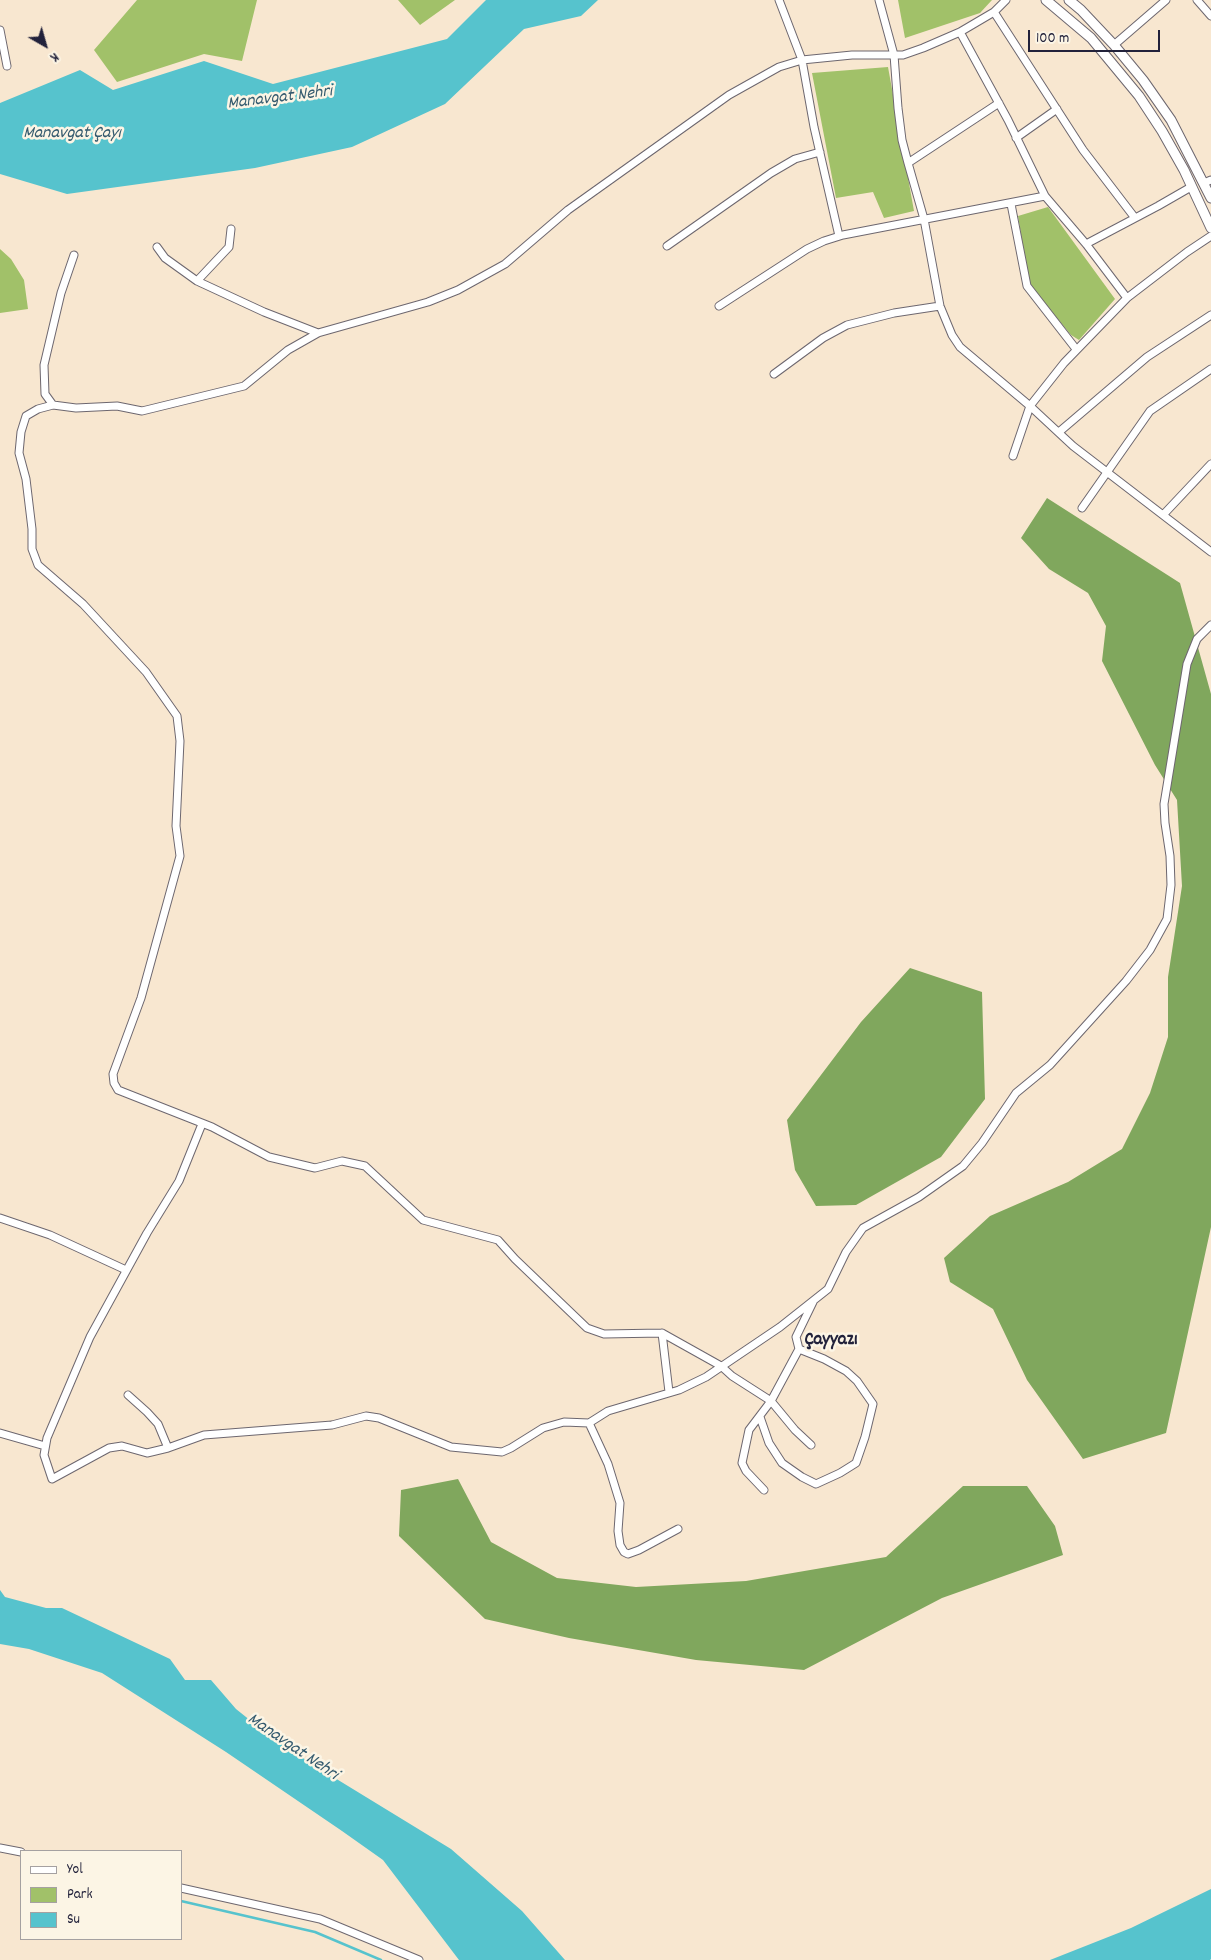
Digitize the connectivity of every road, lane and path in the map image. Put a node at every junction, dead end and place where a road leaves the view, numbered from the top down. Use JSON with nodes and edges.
{"nodes":[{"id":1,"x":779,"y":0,"type":"edge"},
{"id":2,"x":880,"y":0,"type":"edge"},
{"id":3,"x":1006,"y":0,"type":"edge"},
{"id":4,"x":1046,"y":0,"type":"edge"},
{"id":5,"x":1069,"y":0,"type":"edge"},
{"id":6,"x":1166,"y":0,"type":"edge"},
{"id":7,"x":1197,"y":0,"type":"edge"},
{"id":8,"x":994,"y":12,"type":"junction"},
{"id":9,"x":1211,"y":16,"type":"edge"},
{"id":10,"x":0,"y":30,"type":"edge"},
{"id":11,"x":960,"y":32,"type":"junction"},
{"id":12,"x":1114,"y":45,"type":"junction"},
{"id":13,"x":894,"y":55,"type":"junction"},
{"id":14,"x":802,"y":60,"type":"junction"},
{"id":15,"x":7,"y":66,"type":"dead end"},
{"id":16,"x":999,"y":103,"type":"junction"},
{"id":17,"x":1057,"y":109,"type":"junction"},
{"id":18,"x":1016,"y":138,"type":"junction"},
{"id":19,"x":820,"y":152,"type":"junction"},
{"id":20,"x":908,"y":163,"type":"junction"},
{"id":21,"x":1208,"y":181,"type":"edge"},
{"id":22,"x":1191,"y":187,"type":"junction"},
{"id":23,"x":1045,"y":196,"type":"junction"},
{"id":24,"x":1211,"y":198,"type":"edge"},
{"id":25,"x":1011,"y":204,"type":"junction"},
{"id":26,"x":924,"y":218,"type":"junction"},
{"id":27,"x":1135,"y":218,"type":"junction"},
{"id":28,"x":1211,"y":228,"type":"edge"},
{"id":29,"x":231,"y":230,"type":"dead end"},
{"id":30,"x":839,"y":236,"type":"junction"},
{"id":31,"x":1211,"y":236,"type":"edge"},
{"id":32,"x":1086,"y":244,"type":"junction"},
{"id":33,"x":667,"y":246,"type":"dead end"},
{"id":34,"x":157,"y":247,"type":"dead end"},
{"id":35,"x":74,"y":255,"type":"dead end"},
{"id":36,"x":197,"y":281,"type":"junction"},
{"id":37,"x":1127,"y":298,"type":"junction"},
{"id":38,"x":719,"y":306,"type":"dead end"},
{"id":39,"x":940,"y":306,"type":"junction"},
{"id":40,"x":1211,"y":315,"type":"edge"},
{"id":41,"x":318,"y":333,"type":"junction"},
{"id":42,"x":1076,"y":349,"type":"junction"},
{"id":43,"x":1211,"y":369,"type":"edge"},
{"id":44,"x":774,"y":374,"type":"dead end"},
{"id":45,"x":53,"y":405,"type":"junction"},
{"id":46,"x":1030,"y":406,"type":"junction"},
{"id":47,"x":1059,"y":432,"type":"junction"},
{"id":48,"x":1014,"y":456,"type":"dead end"},
{"id":49,"x":1211,"y":464,"type":"edge"},
{"id":50,"x":1106,"y":472,"type":"junction"},
{"id":51,"x":1082,"y":508,"type":"dead end"},
{"id":52,"x":1163,"y":515,"type":"junction"},
{"id":53,"x":1211,"y":552,"type":"edge"},
{"id":54,"x":1211,"y":625,"type":"edge"},
{"id":55,"x":202,"y":1124,"type":"junction"},
{"id":56,"x":0,"y":1218,"type":"edge"},
{"id":57,"x":126,"y":1270,"type":"junction"},
{"id":58,"x":814,"y":1299,"type":"junction"},
{"id":59,"x":662,"y":1333,"type":"junction"},
{"id":60,"x":799,"y":1349,"type":"junction"},
{"id":61,"x":721,"y":1366,"type":"junction"},
{"id":62,"x":669,"y":1392,"type":"junction"},
{"id":63,"x":128,"y":1395,"type":"dead end"},
{"id":64,"x":771,"y":1401,"type":"junction"},
{"id":65,"x":760,"y":1416,"type":"junction"},
{"id":66,"x":589,"y":1423,"type":"junction"},
{"id":67,"x":0,"y":1433,"type":"edge"},
{"id":68,"x":811,"y":1445,"type":"dead end"},
{"id":69,"x":45,"y":1446,"type":"junction"},
{"id":70,"x":168,"y":1448,"type":"junction"},
{"id":71,"x":764,"y":1490,"type":"dead end"},
{"id":72,"x":678,"y":1529,"type":"dead end"},
{"id":73,"x":0,"y":1848,"type":"edge"},
{"id":74,"x":20,"y":1852,"type":"edge"},
{"id":75,"x":182,"y":1888,"type":"edge"},
{"id":76,"x":419,"y":1960,"type":"edge"}],
"edges":[{"from":1,"to":14,"type":"street"},
{"from":2,"to":13,"type":"street"},
{"from":3,"to":8,"type":"street"},
{"from":4,"to":22,"type":"street"},
{"from":5,"to":12,"type":"street"},
{"from":6,"to":12,"type":"street"},
{"from":7,"to":9,"type":"street"},
{"from":8,"to":11,"type":"street"},
{"from":8,"to":17,"type":"street"},
{"from":10,"to":15,"type":"street"},
{"from":11,"to":13,"type":"street"},
{"from":11,"to":16,"type":"street"},
{"from":12,"to":21,"type":"street"},
{"from":13,"to":14,"type":"street"},
{"from":13,"to":20,"type":"street"},
{"from":14,"to":19,"type":"street"},
{"from":14,"to":41,"type":"street"},
{"from":16,"to":18,"type":"street"},
{"from":16,"to":20,"type":"street"},
{"from":17,"to":18,"type":"street"},
{"from":17,"to":27,"type":"street"},
{"from":18,"to":23,"type":"street"},
{"from":19,"to":30,"type":"street"},
{"from":19,"to":33,"type":"street"},
{"from":20,"to":26,"type":"street"},
{"from":21,"to":24,"type":"street"},
{"from":22,"to":27,"type":"street"},
{"from":22,"to":28,"type":"street"},
{"from":23,"to":25,"type":"street"},
{"from":23,"to":32,"type":"street"},
{"from":25,"to":26,"type":"street"},
{"from":25,"to":42,"type":"street"},
{"from":26,"to":30,"type":"street"},
{"from":26,"to":39,"type":"street"},
{"from":27,"to":32,"type":"street"},
{"from":29,"to":36,"type":"street"},
{"from":30,"to":38,"type":"street"},
{"from":31,"to":37,"type":"street"},
{"from":32,"to":37,"type":"street"},
{"from":34,"to":36,"type":"street"},
{"from":35,"to":45,"type":"street"},
{"from":36,"to":41,"type":"street"},
{"from":37,"to":42,"type":"street"},
{"from":39,"to":44,"type":"street"},
{"from":39,"to":46,"type":"street"},
{"from":40,"to":47,"type":"street"},
{"from":41,"to":45,"type":"street"},
{"from":42,"to":46,"type":"street"},
{"from":43,"to":50,"type":"street"},
{"from":45,"to":55,"type":"street"},
{"from":46,"to":47,"type":"street"},
{"from":46,"to":48,"type":"street"},
{"from":47,"to":50,"type":"street"},
{"from":49,"to":52,"type":"street"},
{"from":50,"to":51,"type":"street"},
{"from":50,"to":52,"type":"street"},
{"from":52,"to":53,"type":"street"},
{"from":54,"to":58,"type":"street"},
{"from":55,"to":57,"type":"street"},
{"from":55,"to":59,"type":"street"},
{"from":56,"to":57,"type":"street"},
{"from":57,"to":69,"type":"street"},
{"from":58,"to":60,"type":"street"},
{"from":58,"to":61,"type":"street"},
{"from":59,"to":61,"type":"street"},
{"from":59,"to":62,"type":"street"},
{"from":60,"to":64,"type":"street"},
{"from":60,"to":65,"type":"street"},
{"from":61,"to":62,"type":"street"},
{"from":61,"to":64,"type":"street"},
{"from":62,"to":66,"type":"street"},
{"from":63,"to":70,"type":"street"},
{"from":64,"to":65,"type":"street"},
{"from":64,"to":68,"type":"street"},
{"from":65,"to":71,"type":"street"},
{"from":66,"to":70,"type":"street"},
{"from":66,"to":72,"type":"street"},
{"from":67,"to":69,"type":"street"},
{"from":69,"to":70,"type":"street"},
{"from":73,"to":74,"type":"street"},
{"from":75,"to":76,"type":"street"}]}
